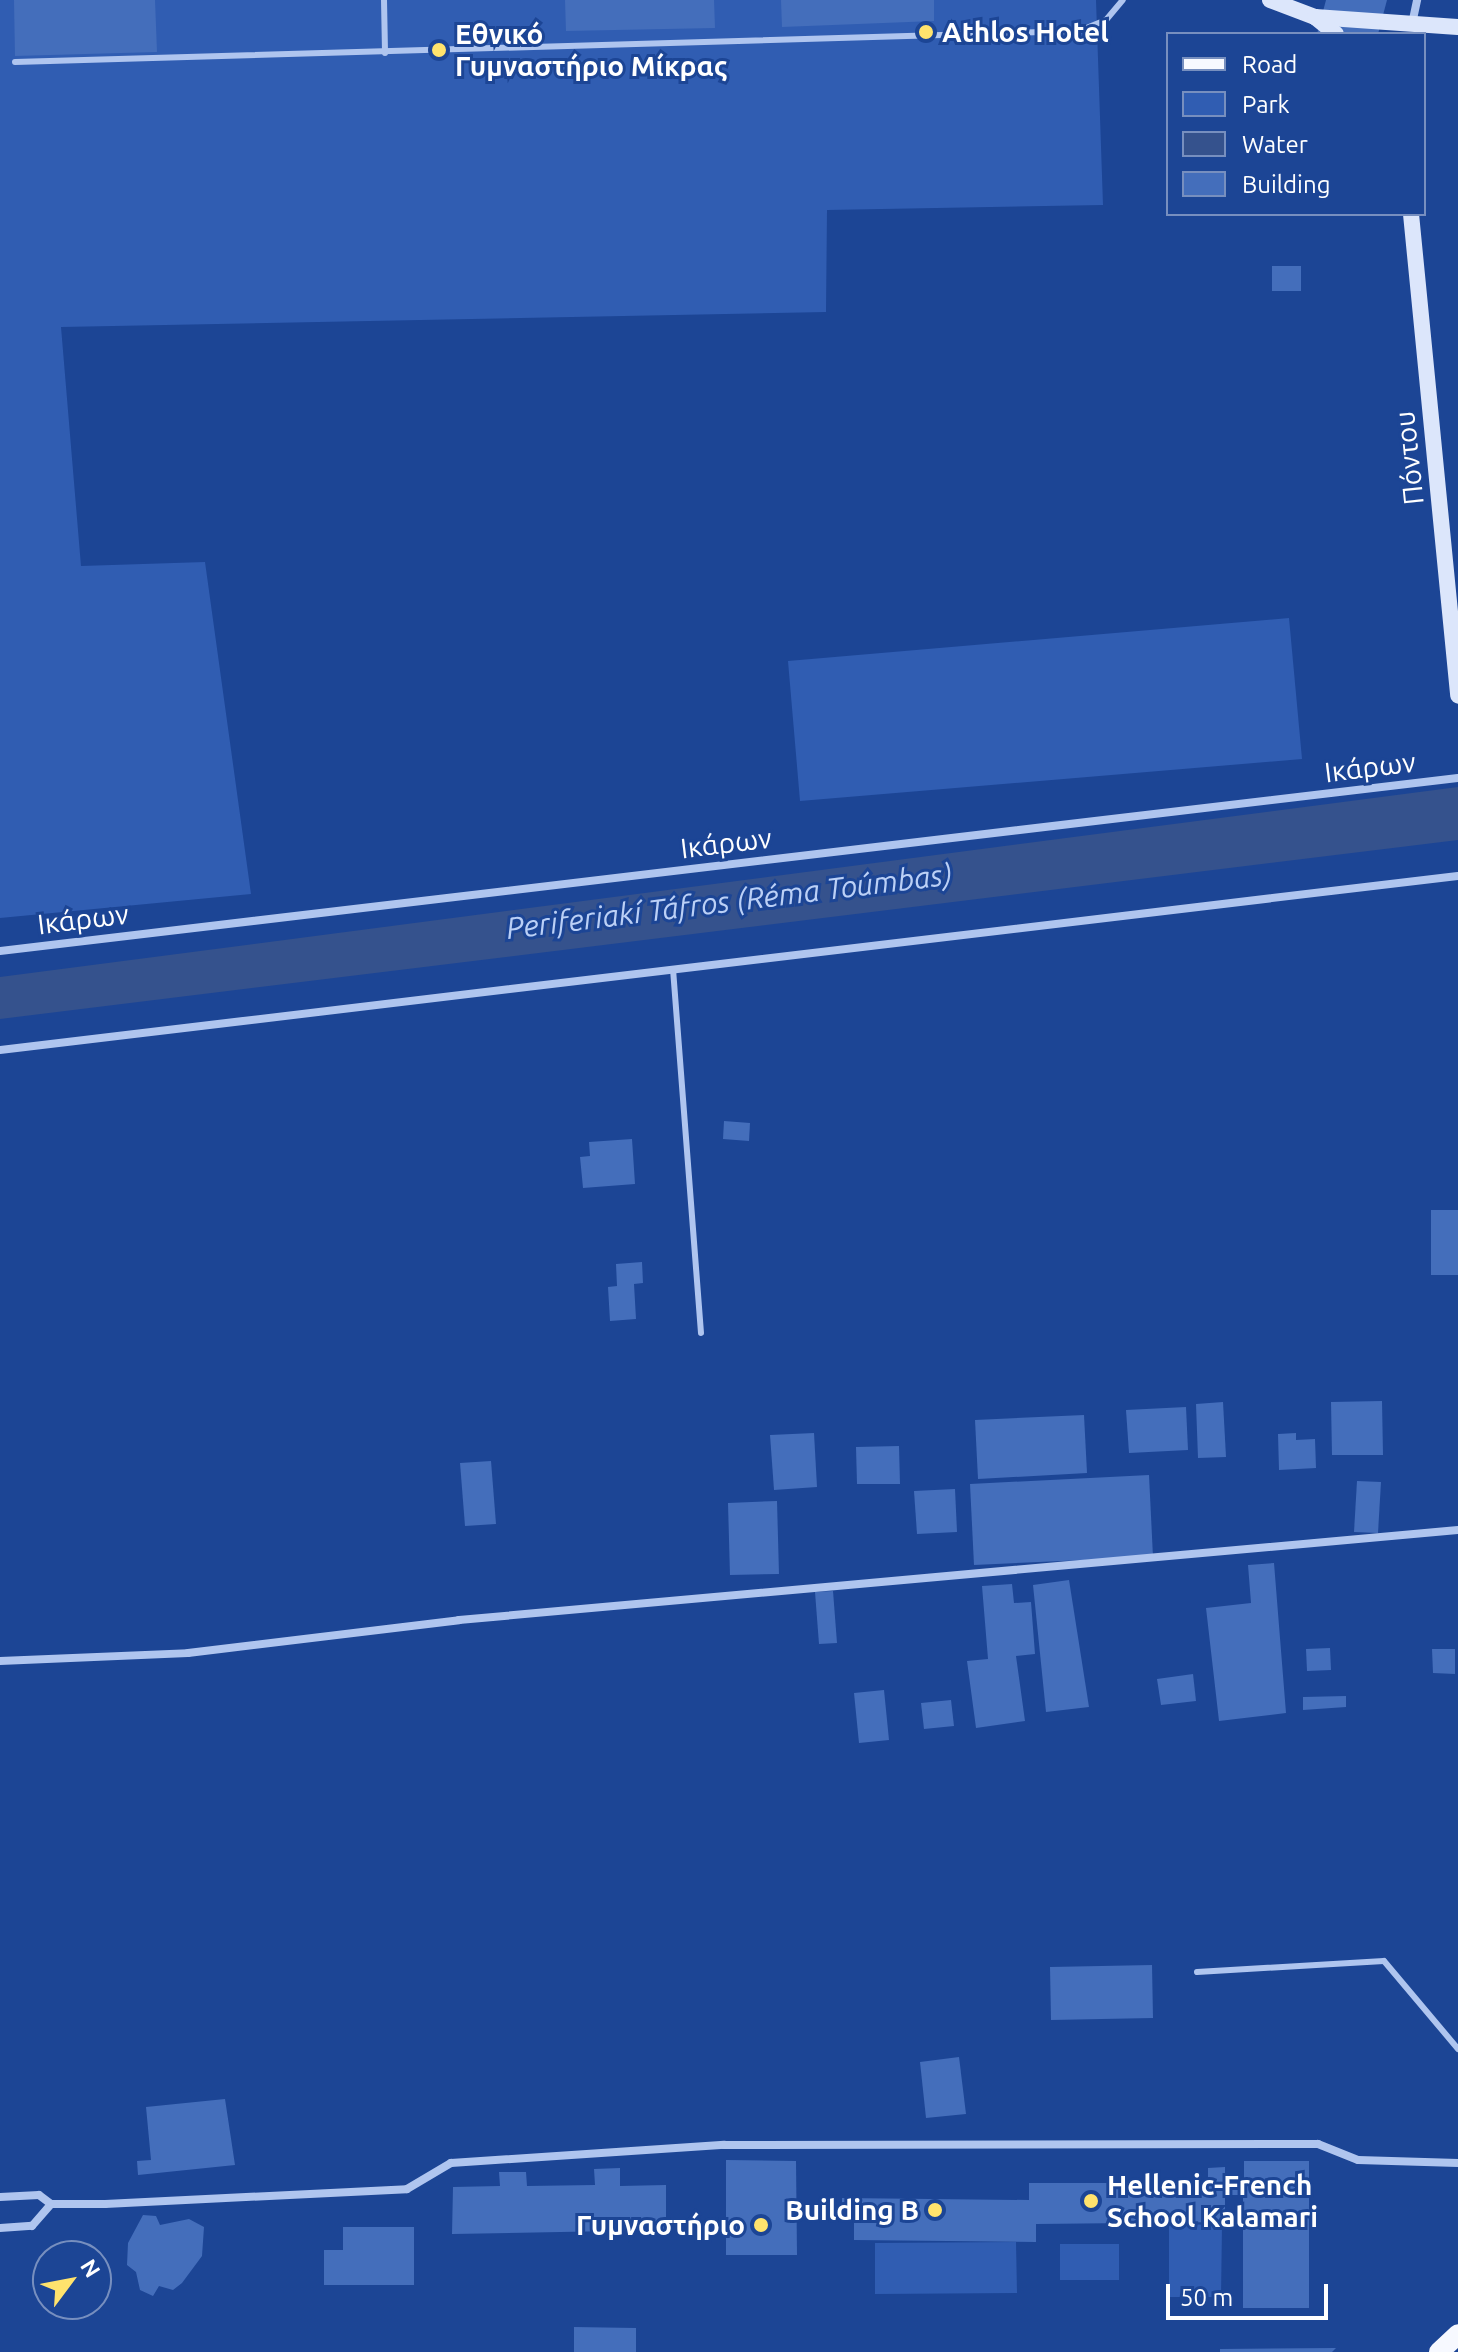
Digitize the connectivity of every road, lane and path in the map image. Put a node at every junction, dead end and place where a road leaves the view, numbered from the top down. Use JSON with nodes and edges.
{"nodes":[{"id":1,"x":384,"y":0,"type":"edge"},
{"id":2,"x":1123,"y":0,"type":"edge"},
{"id":3,"x":1270,"y":0,"type":"edge"},
{"id":4,"x":1417,"y":0,"type":"edge"},
{"id":5,"x":1315,"y":17,"type":"junction"},
{"id":6,"x":1458,"y":27,"type":"edge"},
{"id":7,"x":1411,"y":29,"type":"edge"},
{"id":8,"x":1334,"y":32,"type":"edge"},
{"id":9,"x":385,"y":53,"type":"junction"},
{"id":10,"x":15,"y":62,"type":"dead end"},
{"id":11,"x":1411,"y":216,"type":"edge"},
{"id":12,"x":1458,"y":696,"type":"edge"},
{"id":13,"x":1458,"y":778,"type":"edge"},
{"id":14,"x":1458,"y":876,"type":"edge"},
{"id":15,"x":0,"y":951,"type":"edge"},
{"id":16,"x":673,"y":969,"type":"junction"},
{"id":17,"x":0,"y":1050,"type":"edge"},
{"id":18,"x":701,"y":1333,"type":"dead end"},
{"id":19,"x":1458,"y":1530,"type":"edge"},
{"id":20,"x":0,"y":1661,"type":"edge"},
{"id":21,"x":1197,"y":1972,"type":"dead end"},
{"id":22,"x":1458,"y":2049,"type":"edge"},
{"id":23,"x":1458,"y":2163,"type":"edge"},
{"id":24,"x":0,"y":2197,"type":"edge"},
{"id":25,"x":51,"y":2204,"type":"junction"},
{"id":26,"x":0,"y":2228,"type":"edge"},
{"id":27,"x":1458,"y":2334,"type":"edge"},
{"id":28,"x":1439,"y":2352,"type":"edge"}],
"edges":[{"from":1,"to":9,"type":"lane"},
{"from":2,"to":9,"type":"lane"},
{"from":3,"to":5,"type":"main road"},
{"from":4,"to":7,"type":"street"},
{"from":5,"to":7,"type":"main road"},
{"from":5,"to":8,"type":"main road"},
{"from":6,"to":7,"type":"main road"},
{"from":9,"to":10,"type":"lane"},
{"from":11,"to":12,"type":"main road","name":"Πόντου"},
{"from":13,"to":15,"type":"street","name":"Ικάρων"},
{"from":14,"to":16,"type":"street"},
{"from":16,"to":17,"type":"street"},
{"from":16,"to":18,"type":"lane"},
{"from":19,"to":20,"type":"street"},
{"from":21,"to":22,"type":"lane"},
{"from":23,"to":25,"type":"street"},
{"from":24,"to":25,"type":"street"},
{"from":25,"to":26,"type":"street"},
{"from":27,"to":28,"type":"main road"}]}
